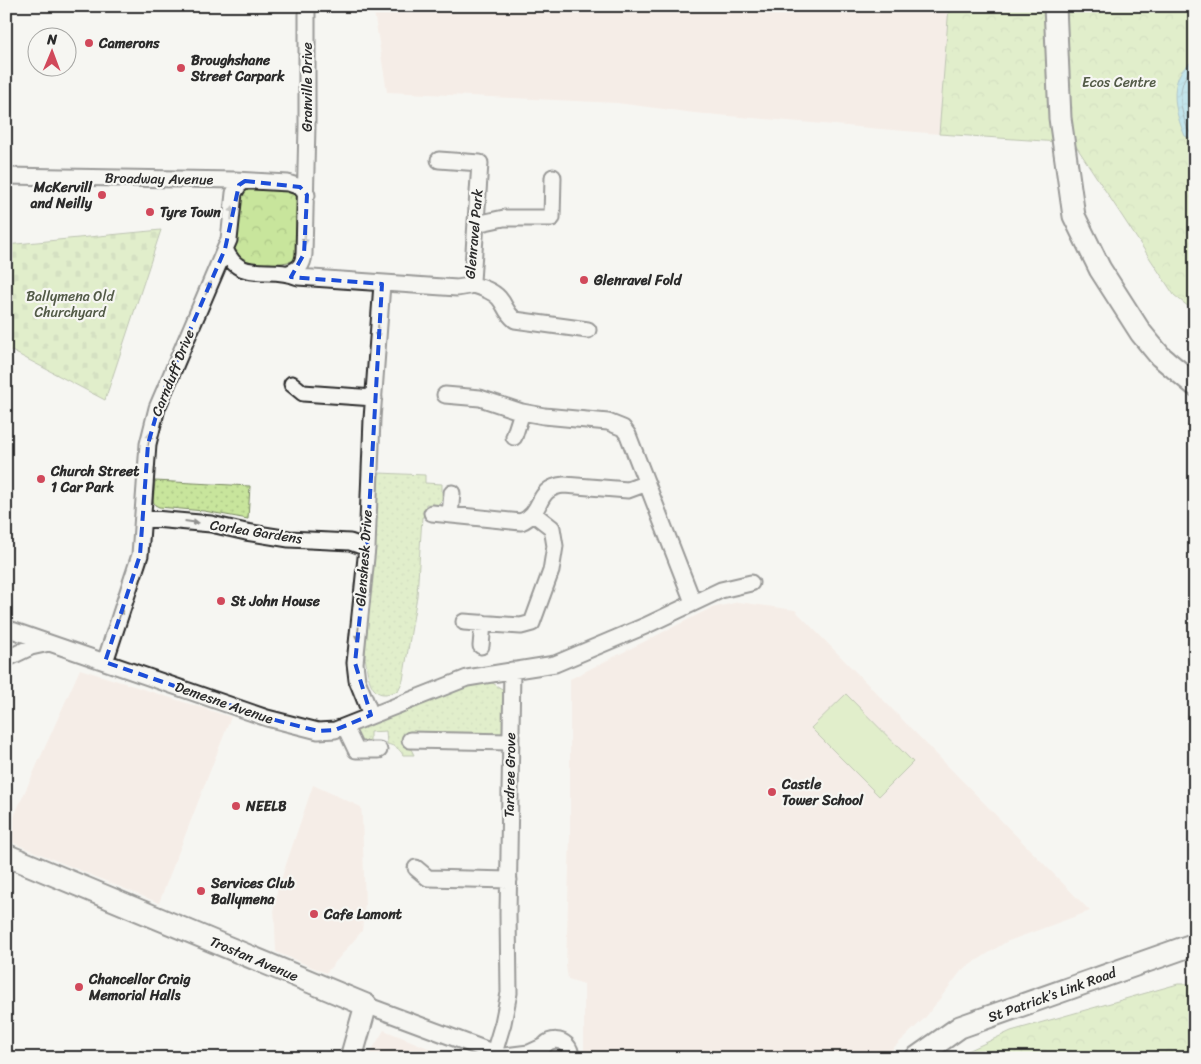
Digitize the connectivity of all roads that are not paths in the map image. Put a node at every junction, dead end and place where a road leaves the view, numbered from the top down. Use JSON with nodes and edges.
{"nodes":[{"id":1,"x":307,"y":6,"type":"edge"},
{"id":2,"x":1055,"y":6,"type":"edge"},
{"id":3,"x":439,"y":160,"type":"dead end"},
{"id":4,"x":307,"y":168,"type":"junction"},
{"id":5,"x":6,"y":176,"type":"edge"},
{"id":6,"x":553,"y":177,"type":"dead end"},
{"id":7,"x":245,"y":181,"type":"junction"},
{"id":8,"x":288,"y":183,"type":"junction"},
{"id":9,"x":307,"y":194,"type":"junction"},
{"id":10,"x":476,"y":224,"type":"junction"},
{"id":11,"x":225,"y":249,"type":"junction"},
{"id":12,"x":303,"y":263,"type":"junction"},
{"id":13,"x":289,"y":273,"type":"junction"},
{"id":14,"x":319,"y":279,"type":"junction"},
{"id":15,"x":382,"y":284,"type":"junction"},
{"id":16,"x":470,"y":284,"type":"junction"},
{"id":17,"x":588,"y":330,"type":"dead end"},
{"id":18,"x":292,"y":384,"type":"dead end"},
{"id":19,"x":1195,"y":385,"type":"edge"},
{"id":20,"x":445,"y":395,"type":"dead end"},
{"id":21,"x":374,"y":398,"type":"junction"},
{"id":22,"x":522,"y":412,"type":"junction"},
{"id":23,"x":514,"y":438,"type":"dead end"},
{"id":24,"x":647,"y":483,"type":"junction"},
{"id":25,"x":452,"y":493,"type":"dead end"},
{"id":26,"x":432,"y":514,"type":"dead end"},
{"id":27,"x":534,"y":514,"type":"junction"},
{"id":28,"x":450,"y":515,"type":"junction"},
{"id":29,"x":143,"y":518,"type":"junction"},
{"id":30,"x":367,"y":548,"type":"junction"},
{"id":31,"x":751,"y":583,"type":"dead end"},
{"id":32,"x":693,"y":602,"type":"junction"},
{"id":33,"x":464,"y":622,"type":"dead end"},
{"id":34,"x":483,"y":623,"type":"junction"},
{"id":35,"x":11,"y":630,"type":"edge"},
{"id":36,"x":49,"y":643,"type":"junction"},
{"id":37,"x":481,"y":646,"type":"dead end"},
{"id":38,"x":7,"y":660,"type":"edge"},
{"id":39,"x":105,"y":662,"type":"junction"},
{"id":40,"x":512,"y":670,"type":"junction"},
{"id":41,"x":371,"y":715,"type":"junction"},
{"id":42,"x":346,"y":727,"type":"junction"},
{"id":43,"x":510,"y":742,"type":"junction"},
{"id":44,"x":418,"y":744,"type":"dead end"},
{"id":45,"x":379,"y":750,"type":"dead end"},
{"id":46,"x":6,"y":855,"type":"edge"},
{"id":47,"x":416,"y":868,"type":"dead end"},
{"id":48,"x":509,"y":880,"type":"junction"},
{"id":49,"x":1195,"y":944,"type":"edge"},
{"id":50,"x":366,"y":1006,"type":"junction"},
{"id":51,"x":542,"y":1052,"type":"edge"},
{"id":52,"x":502,"y":1055,"type":"edge"},
{"id":53,"x":351,"y":1058,"type":"edge"},
{"id":54,"x":571,"y":1058,"type":"edge"},
{"id":55,"x":916,"y":1058,"type":"edge"}],
"edges":[{"from":1,"to":4,"type":"street","name":"Granville Drive"},
{"from":2,"to":19,"type":"street"},
{"from":3,"to":10,"type":"street","name":"Glenravel Park"},
{"from":4,"to":8,"type":"street"},
{"from":4,"to":9,"type":"street","name":"Granville Drive"},
{"from":5,"to":7,"type":"street","name":"Broadway Avenue"},
{"from":6,"to":10,"type":"street"},
{"from":7,"to":8,"type":"street","name":"Broadway Avenue"},
{"from":11,"to":7,"type":"street","name":"Carnduff Drive","one_way":true},
{"from":8,"to":9,"type":"street","name":"Broadway Avenue"},
{"from":9,"to":12,"type":"street","name":"Granville Drive","one_way":true},
{"from":10,"to":16,"type":"street","name":"Glenravel Park"},
{"from":11,"to":13,"type":"street","name":"Glenravel Park"},
{"from":29,"to":11,"type":"street","name":"Carnduff Drive","one_way":true},
{"from":12,"to":13,"type":"street"},
{"from":12,"to":14,"type":"street"},
{"from":13,"to":14,"type":"street","name":"Glenravel Park"},
{"from":14,"to":15,"type":"street","name":"Glenravel Park"},
{"from":15,"to":16,"type":"street","name":"Glenravel Park"},
{"from":15,"to":21,"type":"street","name":"Glenshesk Drive","one_way":true},
{"from":16,"to":17,"type":"street"},
{"from":18,"to":21,"type":"street"},
{"from":20,"to":22,"type":"street"},
{"from":21,"to":30,"type":"street","name":"Glenshesk Drive"},
{"from":22,"to":23,"type":"street"},
{"from":22,"to":24,"type":"street"},
{"from":24,"to":27,"type":"street"},
{"from":24,"to":32,"type":"street"},
{"from":25,"to":28,"type":"street"},
{"from":26,"to":28,"type":"street"},
{"from":27,"to":28,"type":"street"},
{"from":27,"to":34,"type":"street"},
{"from":29,"to":30,"type":"street","name":"Corlea Gardens","one_way":true},
{"from":39,"to":29,"type":"street","name":"Carnduff Drive","one_way":true},
{"from":30,"to":41,"type":"street","name":"Glenshesk Drive","one_way":true},
{"from":31,"to":32,"type":"street","name":"Demesne Avenue"},
{"from":32,"to":40,"type":"street","name":"Demesne Avenue"},
{"from":33,"to":34,"type":"street"},
{"from":34,"to":37,"type":"street"},
{"from":35,"to":36,"type":"street","name":"Demesne Avenue"},
{"from":35,"to":38,"type":"street"},
{"from":36,"to":38,"type":"street"},
{"from":36,"to":39,"type":"street","name":"Demesne Avenue"},
{"from":39,"to":42,"type":"street","name":"Demesne Avenue"},
{"from":40,"to":41,"type":"street","name":"Demesne Avenue"},
{"from":40,"to":43,"type":"street","name":"Tardree Grove"},
{"from":41,"to":42,"type":"street","name":"Demesne Avenue"},
{"from":42,"to":45,"type":"street"},
{"from":43,"to":44,"type":"street"},
{"from":43,"to":48,"type":"street","name":"Tardree Grove"},
{"from":46,"to":50,"type":"street","name":"Trostan Avenue"},
{"from":47,"to":48,"type":"street"},
{"from":48,"to":52,"type":"street","name":"Tardree Grove"},
{"from":49,"to":55,"type":"street","name":"St Patrick’s Link Road"},
{"from":50,"to":52,"type":"street","name":"Trostan Avenue"},
{"from":50,"to":53,"type":"street"},
{"from":51,"to":52,"type":"street","name":"Trostan Avenue"},
{"from":51,"to":54,"type":"street","name":"Trostan Avenue"}]}
